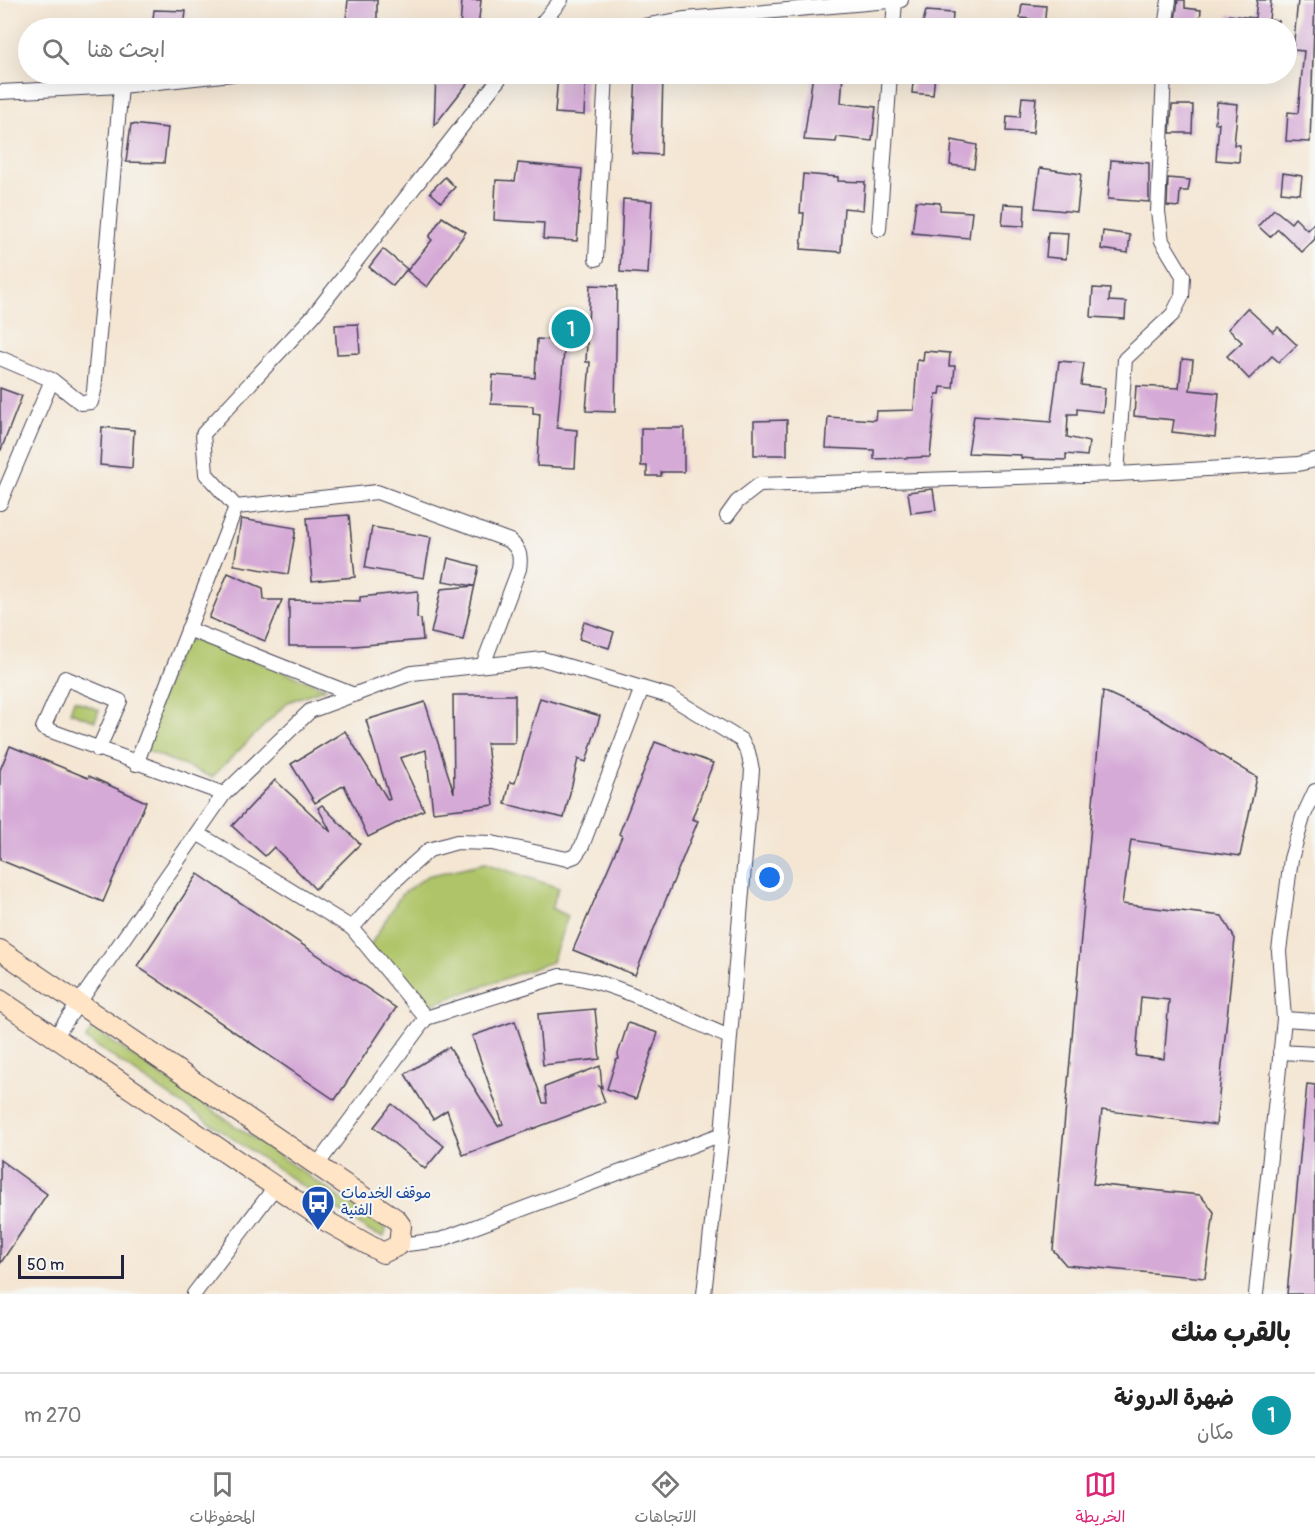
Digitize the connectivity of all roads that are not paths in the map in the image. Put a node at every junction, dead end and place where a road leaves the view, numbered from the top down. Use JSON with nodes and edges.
{"nodes":[{"id":1,"x":561,"y":0,"type":"edge"},
{"id":2,"x":901,"y":0,"type":"edge"},
{"id":3,"x":1169,"y":0,"type":"edge"},
{"id":4,"x":895,"y":1,"type":"edge"},
{"id":5,"x":546,"y":18,"type":"edge"},
{"id":6,"x":697,"y":18,"type":"edge"},
{"id":7,"x":894,"y":18,"type":"edge"},
{"id":8,"x":1166,"y":18,"type":"edge"},
{"id":9,"x":140,"y":84,"type":"edge"},
{"id":10,"x":495,"y":84,"type":"edge"},
{"id":11,"x":605,"y":84,"type":"edge"},
{"id":12,"x":889,"y":84,"type":"edge"},
{"id":13,"x":1164,"y":84,"type":"edge"},
{"id":14,"x":121,"y":86,"type":"junction"},
{"id":15,"x":0,"y":92,"type":"edge"},
{"id":16,"x":879,"y":229,"type":"dead end"},
{"id":17,"x":596,"y":259,"type":"dead end"},
{"id":18,"x":0,"y":358,"type":"edge"},
{"id":19,"x":52,"y":380,"type":"junction"},
{"id":20,"x":1315,"y":460,"type":"edge"},
{"id":21,"x":1117,"y":474,"type":"junction"},
{"id":22,"x":0,"y":503,"type":"edge"},
{"id":23,"x":236,"y":507,"type":"junction"},
{"id":24,"x":727,"y":516,"type":"dead end"},
{"id":25,"x":189,"y":629,"type":"junction"},
{"id":26,"x":483,"y":665,"type":"junction"},
{"id":27,"x":642,"y":688,"type":"junction"},
{"id":28,"x":354,"y":695,"type":"junction"},
{"id":29,"x":98,"y":750,"type":"junction"},
{"id":30,"x":136,"y":764,"type":"junction"},
{"id":31,"x":1315,"y":791,"type":"edge"},
{"id":32,"x":224,"y":794,"type":"junction"},
{"id":33,"x":197,"y":833,"type":"junction"},
{"id":34,"x":352,"y":928,"type":"junction"},
{"id":35,"x":0,"y":950,"type":"edge"},
{"id":36,"x":0,"y":1000,"type":"edge"},
{"id":37,"x":78,"y":1004,"type":"junction"},
{"id":38,"x":426,"y":1018,"type":"junction"},
{"id":39,"x":1284,"y":1019,"type":"junction"},
{"id":40,"x":1315,"y":1021,"type":"edge"},
{"id":41,"x":56,"y":1037,"type":"junction"},
{"id":42,"x":729,"y":1037,"type":"junction"},
{"id":43,"x":1280,"y":1052,"type":"junction"},
{"id":44,"x":1315,"y":1054,"type":"edge"},
{"id":45,"x":722,"y":1134,"type":"junction"},
{"id":46,"x":317,"y":1165,"type":"junction"},
{"id":47,"x":275,"y":1188,"type":"junction"},
{"id":48,"x":399,"y":1245,"type":"junction"},
{"id":49,"x":194,"y":1294,"type":"edge"},
{"id":50,"x":704,"y":1294,"type":"edge"},
{"id":51,"x":1256,"y":1294,"type":"edge"}],
"edges":[{"from":1,"to":5,"type":"street"},
{"from":2,"to":4,"type":"street"},
{"from":3,"to":8,"type":"street"},
{"from":4,"to":6,"type":"street"},
{"from":4,"to":7,"type":"street"},
{"from":9,"to":14,"type":"street"},
{"from":10,"to":23,"type":"street"},
{"from":11,"to":17,"type":"street"},
{"from":12,"to":16,"type":"street"},
{"from":13,"to":21,"type":"street"},
{"from":14,"to":15,"type":"street"},
{"from":14,"to":19,"type":"street"},
{"from":18,"to":19,"type":"street"},
{"from":19,"to":22,"type":"street"},
{"from":20,"to":21,"type":"street"},
{"from":21,"to":24,"type":"street"},
{"from":23,"to":25,"type":"street"},
{"from":23,"to":26,"type":"street"},
{"from":25,"to":28,"type":"street"},
{"from":25,"to":30,"type":"street"},
{"from":26,"to":27,"type":"street"},
{"from":26,"to":28,"type":"street"},
{"from":27,"to":34,"type":"street"},
{"from":27,"to":42,"type":"street"},
{"from":28,"to":32,"type":"street"},
{"from":29,"to":29,"type":"street"},
{"from":29,"to":30,"type":"street"},
{"from":30,"to":32,"type":"street"},
{"from":31,"to":39,"type":"street"},
{"from":32,"to":33,"type":"street"},
{"from":33,"to":34,"type":"street"},
{"from":33,"to":37,"type":"street"},
{"from":34,"to":38,"type":"street"},
{"from":35,"to":37,"type":"street"},
{"from":36,"to":41,"type":"street"},
{"from":37,"to":41,"type":"street"},
{"from":37,"to":46,"type":"street"},
{"from":38,"to":42,"type":"street"},
{"from":38,"to":46,"type":"street"},
{"from":39,"to":40,"type":"street"},
{"from":39,"to":43,"type":"street"},
{"from":41,"to":47,"type":"street"},
{"from":42,"to":45,"type":"street"},
{"from":43,"to":44,"type":"street"},
{"from":43,"to":51,"type":"street"},
{"from":45,"to":48,"type":"street"},
{"from":45,"to":50,"type":"street"},
{"from":46,"to":48,"type":"street"},
{"from":47,"to":48,"type":"street"},
{"from":47,"to":49,"type":"street"}]}
